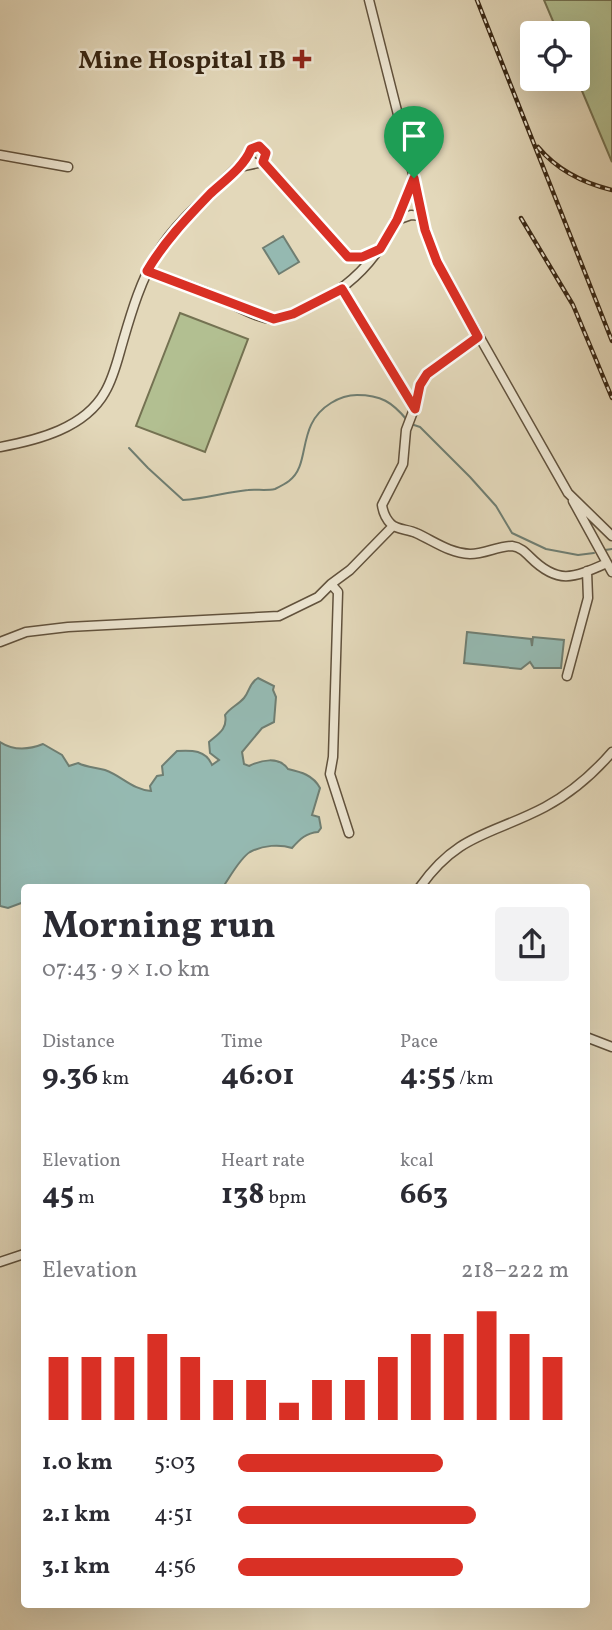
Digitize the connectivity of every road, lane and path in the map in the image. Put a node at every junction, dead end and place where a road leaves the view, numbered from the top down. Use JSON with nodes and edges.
{"nodes":[{"id":1,"x":369,"y":0,"type":"edge"},
{"id":2,"x":0,"y":155,"type":"edge"},
{"id":3,"x":68,"y":167,"type":"dead end"},
{"id":4,"x":414,"y":178,"type":"junction"},
{"id":5,"x":422,"y":216,"type":"junction"},
{"id":6,"x":397,"y":220,"type":"junction"},
{"id":7,"x":380,"y":249,"type":"junction"},
{"id":8,"x":147,"y":271,"type":"junction"},
{"id":9,"x":342,"y":289,"type":"junction"},
{"id":10,"x":478,"y":337,"type":"junction"},
{"id":11,"x":413,"y":412,"type":"junction"},
{"id":12,"x":0,"y":447,"type":"edge"},
{"id":13,"x":568,"y":492,"type":"junction"},
{"id":14,"x":393,"y":526,"type":"junction"},
{"id":15,"x":612,"y":536,"type":"edge"},
{"id":16,"x":607,"y":563,"type":"junction"},
{"id":17,"x":587,"y":571,"type":"junction"},
{"id":18,"x":612,"y":572,"type":"edge"},
{"id":19,"x":331,"y":584,"type":"junction"},
{"id":20,"x":0,"y":642,"type":"edge"},
{"id":21,"x":567,"y":676,"type":"dead end"},
{"id":22,"x":612,"y":752,"type":"edge"},
{"id":23,"x":349,"y":833,"type":"dead end"},
{"id":24,"x":423,"y":884,"type":"edge"},
{"id":25,"x":590,"y":1039,"type":"edge"},
{"id":26,"x":612,"y":1047,"type":"edge"},
{"id":27,"x":21,"y":1255,"type":"edge"},
{"id":28,"x":0,"y":1262,"type":"edge"}],
"edges":[{"from":1,"to":4,"type":"street"},
{"from":2,"to":3,"type":"street"},
{"from":4,"to":5,"type":"street"},
{"from":4,"to":6,"type":"street"},
{"from":5,"to":6,"type":"street"},
{"from":5,"to":10,"type":"street"},
{"from":6,"to":7,"type":"street"},
{"from":7,"to":8,"type":"street"},
{"from":7,"to":9,"type":"street"},
{"from":8,"to":9,"type":"street"},
{"from":8,"to":12,"type":"street"},
{"from":9,"to":11,"type":"street"},
{"from":10,"to":11,"type":"street"},
{"from":10,"to":13,"type":"street"},
{"from":11,"to":14,"type":"street"},
{"from":13,"to":15,"type":"street"},
{"from":13,"to":16,"type":"street"},
{"from":14,"to":17,"type":"street"},
{"from":14,"to":19,"type":"street"},
{"from":16,"to":17,"type":"street"},
{"from":16,"to":18,"type":"street"},
{"from":17,"to":21,"type":"street"},
{"from":19,"to":20,"type":"street"},
{"from":19,"to":23,"type":"street"},
{"from":22,"to":24,"type":"street"},
{"from":25,"to":26,"type":"street"},
{"from":27,"to":28,"type":"street"}]}
